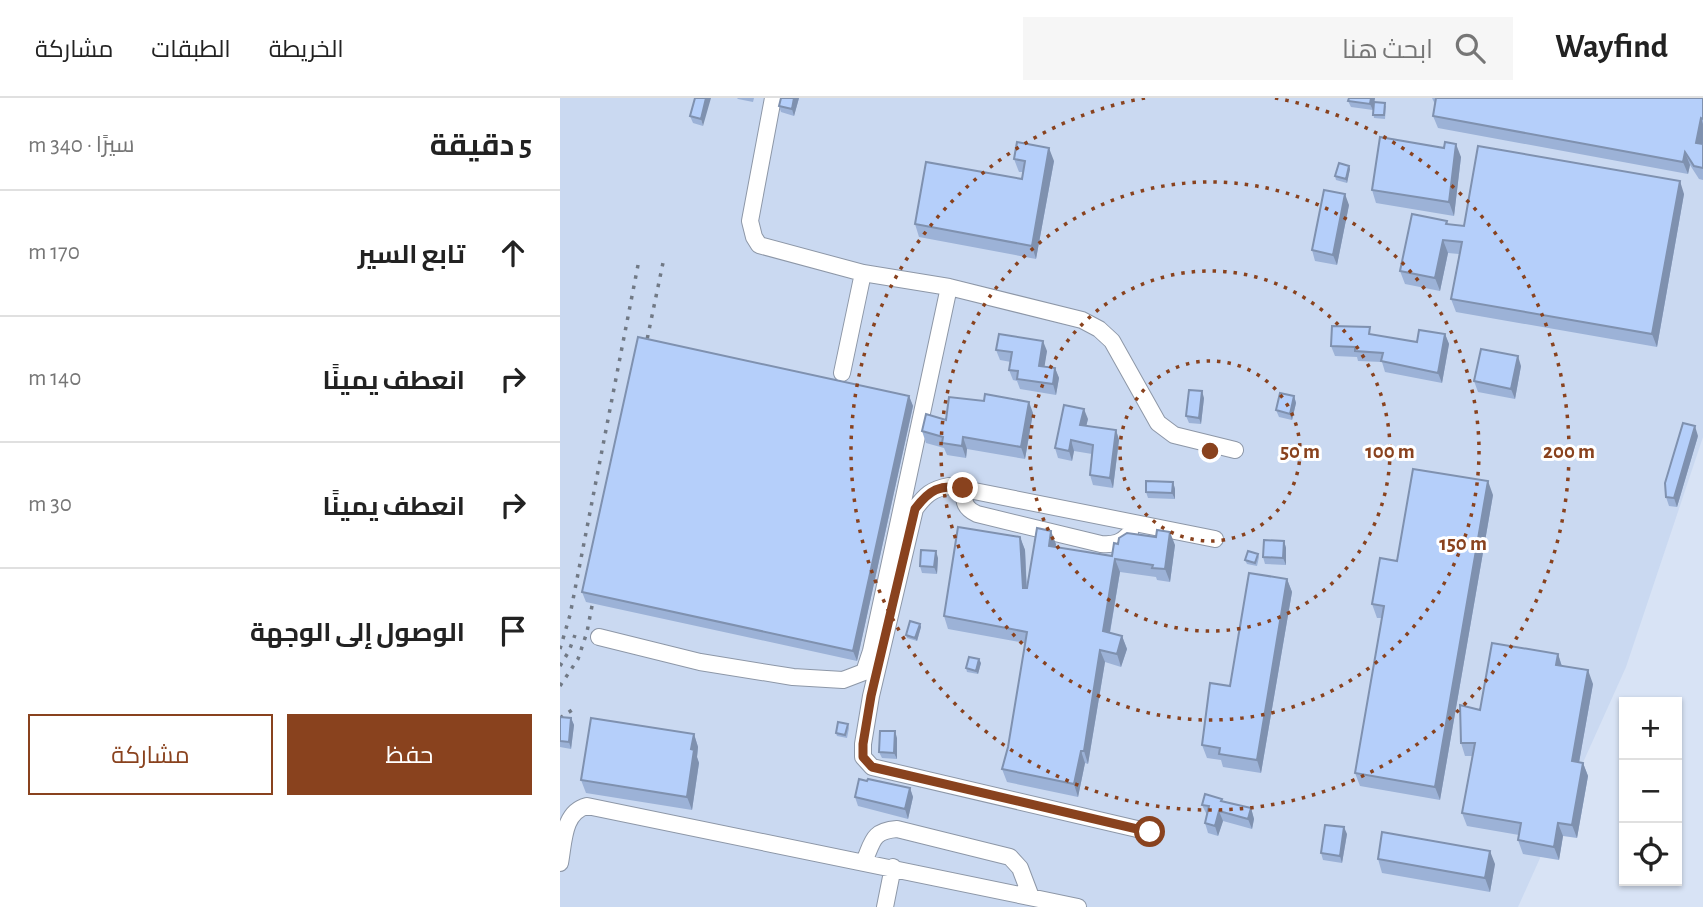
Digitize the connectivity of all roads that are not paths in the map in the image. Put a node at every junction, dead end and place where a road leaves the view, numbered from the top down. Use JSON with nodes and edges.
{"nodes":[{"id":1,"x":773,"y":98,"type":"edge"},
{"id":2,"x":863,"y":272,"type":"junction"},
{"id":3,"x":949,"y":288,"type":"junction"},
{"id":4,"x":842,"y":373,"type":"dead end"},
{"id":5,"x":1235,"y":450,"type":"dead end"},
{"id":6,"x":963,"y":488,"type":"junction"},
{"id":7,"x":1139,"y":524,"type":"junction"},
{"id":8,"x":1215,"y":539,"type":"dead end"},
{"id":9,"x":599,"y":637,"type":"dead end"},
{"id":10,"x":1150,"y":832,"type":"dead end"},
{"id":11,"x":864,"y":862,"type":"junction"},
{"id":12,"x":560,"y":863,"type":"edge"},
{"id":13,"x":893,"y":867,"type":"junction"},
{"id":14,"x":1031,"y":897,"type":"junction"},
{"id":15,"x":885,"y":907,"type":"edge"},
{"id":16,"x":1078,"y":907,"type":"edge"}],
"edges":[{"from":1,"to":2,"type":"lane"},
{"from":2,"to":3,"type":"lane"},
{"from":2,"to":4,"type":"lane"},
{"from":3,"to":5,"type":"lane"},
{"from":3,"to":9,"type":"lane"},
{"from":6,"to":7,"type":"lane"},
{"from":6,"to":7,"type":"lane"},
{"from":6,"to":10,"type":"lane"},
{"from":7,"to":8,"type":"lane"},
{"from":11,"to":12,"type":"lane"},
{"from":11,"to":13,"type":"lane"},
{"from":11,"to":14,"type":"lane"},
{"from":13,"to":14,"type":"lane"},
{"from":13,"to":15,"type":"lane"},
{"from":14,"to":16,"type":"lane"}]}
